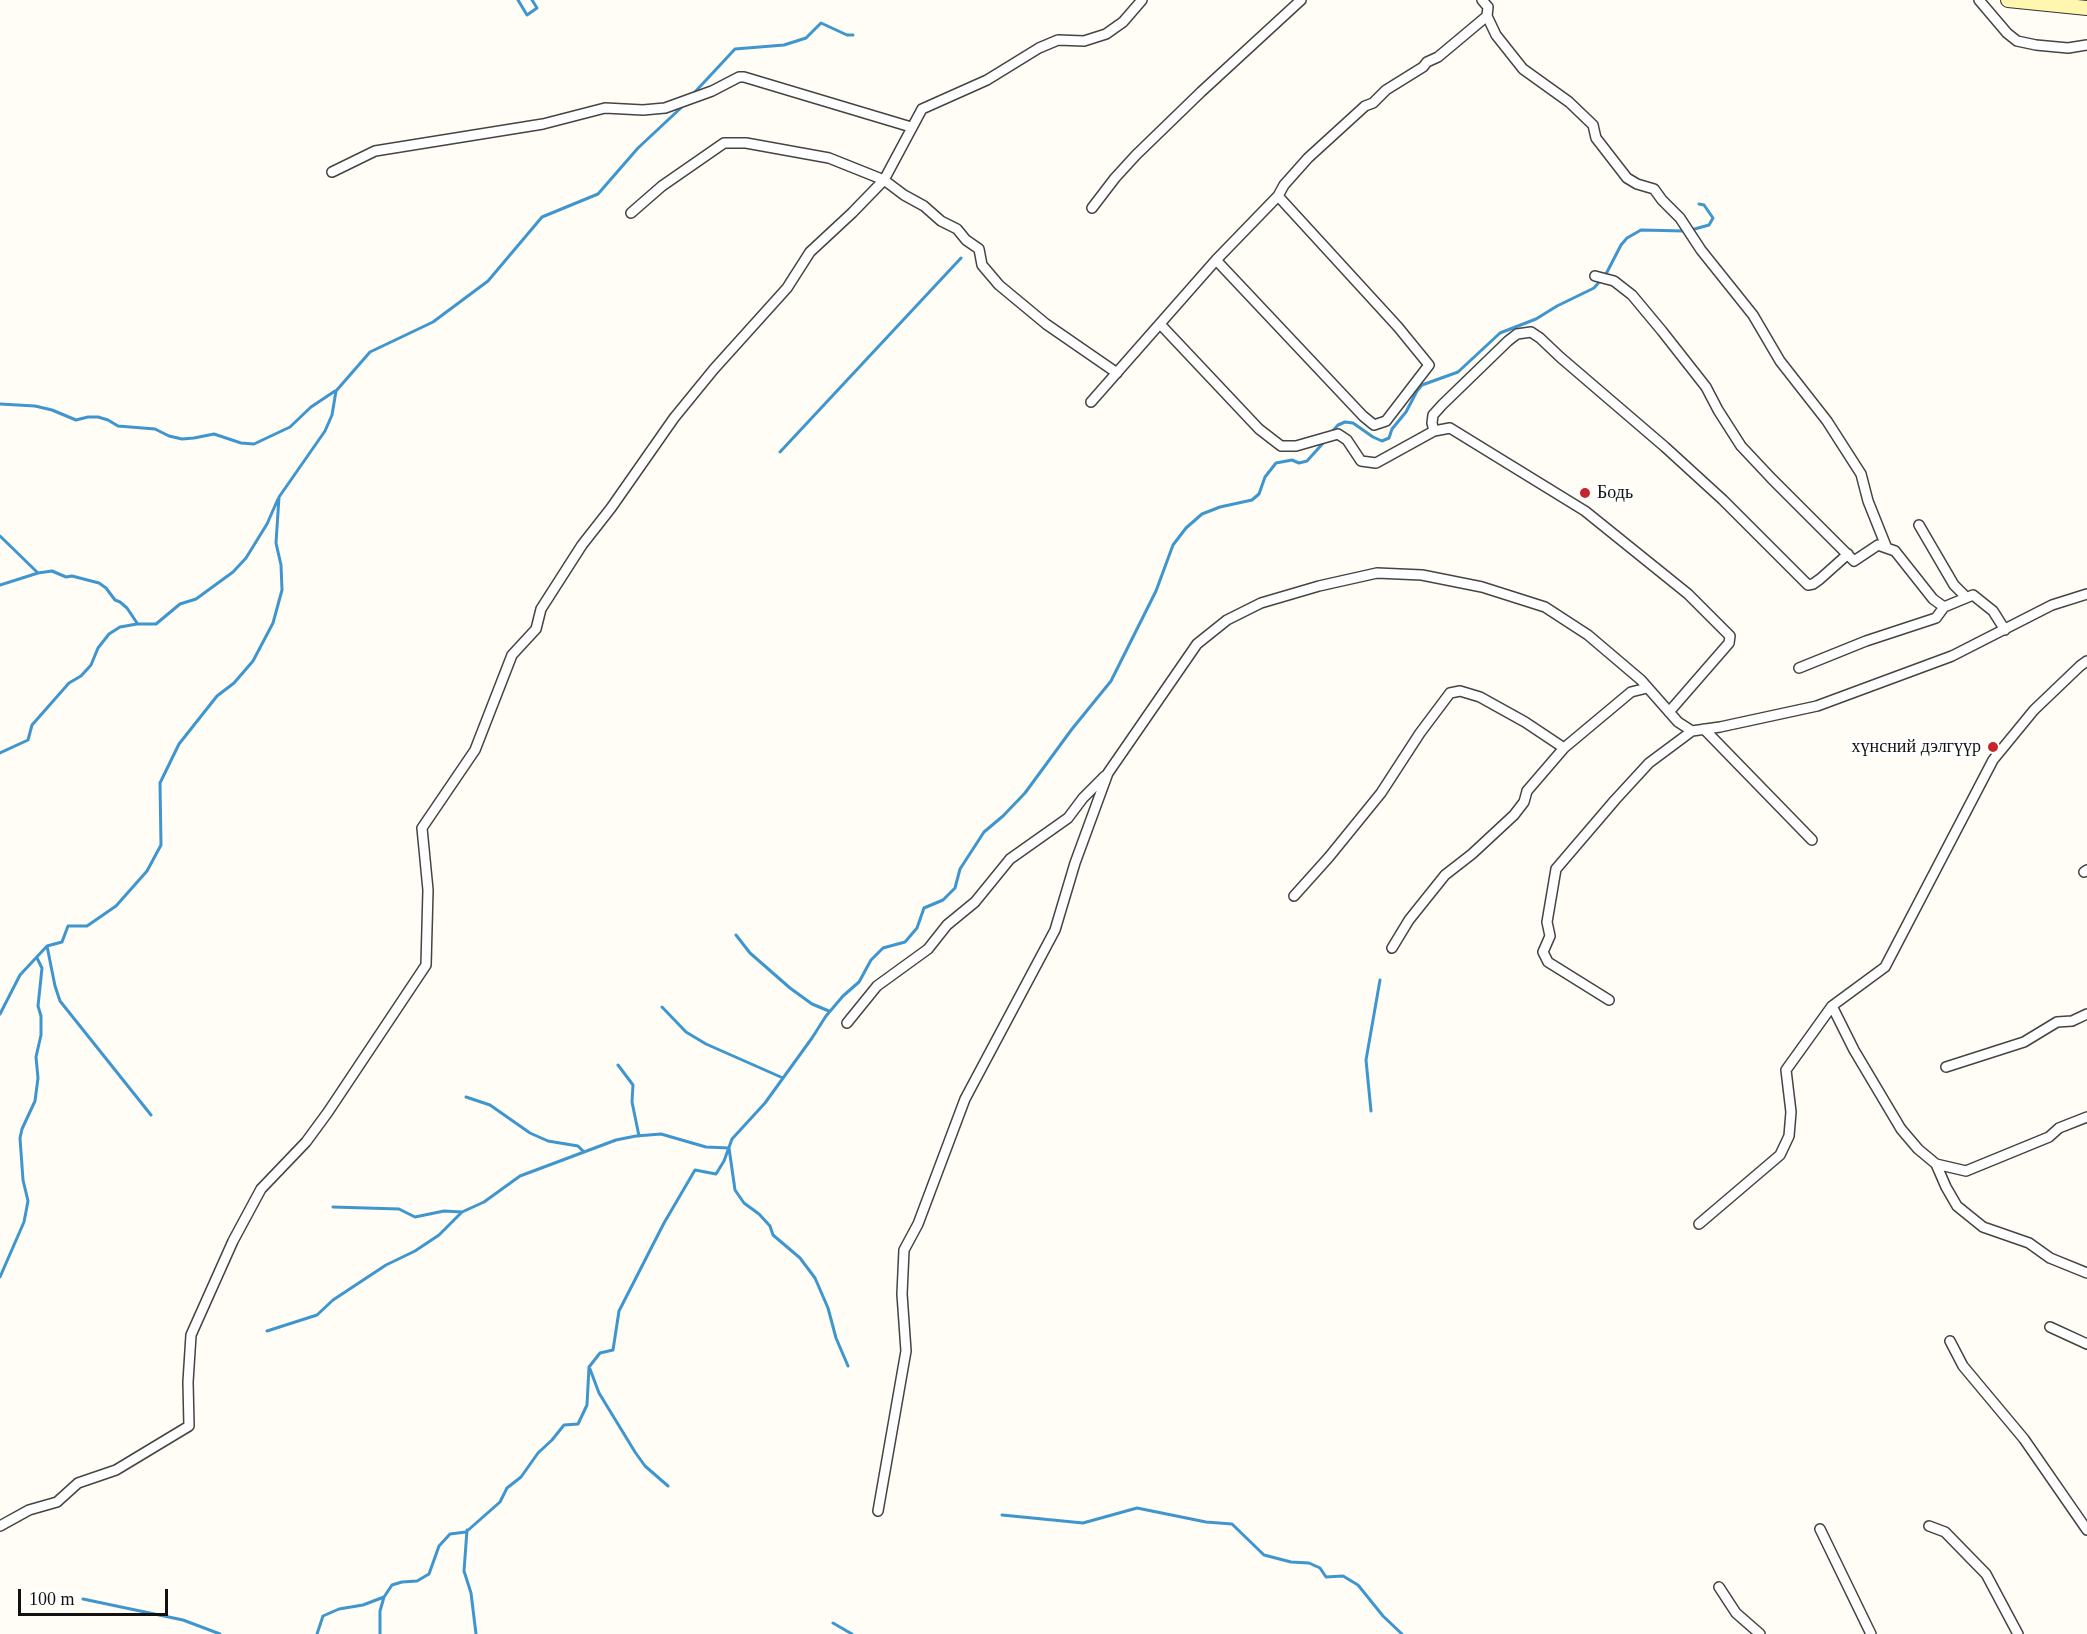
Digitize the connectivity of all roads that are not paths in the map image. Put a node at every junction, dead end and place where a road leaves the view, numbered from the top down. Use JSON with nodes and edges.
{"nodes":[{"id":1,"x":1142,"y":0,"type":"edge"},
{"id":2,"x":1301,"y":0,"type":"edge"},
{"id":3,"x":1482,"y":0,"type":"edge"},
{"id":4,"x":1979,"y":0,"type":"edge"},
{"id":5,"x":2008,"y":0,"type":"edge"},
{"id":6,"x":2087,"y":8,"type":"edge"},
{"id":7,"x":1487,"y":16,"type":"junction"},
{"id":8,"x":2087,"y":45,"type":"edge"},
{"id":9,"x":911,"y":127,"type":"junction"},
{"id":10,"x":332,"y":172,"type":"dead end"},
{"id":11,"x":884,"y":180,"type":"junction"},
{"id":12,"x":1278,"y":196,"type":"junction"},
{"id":13,"x":1092,"y":208,"type":"dead end"},
{"id":14,"x":631,"y":213,"type":"dead end"},
{"id":15,"x":1216,"y":260,"type":"junction"},
{"id":16,"x":1595,"y":276,"type":"dead end"},
{"id":17,"x":1160,"y":324,"type":"junction"},
{"id":18,"x":1117,"y":373,"type":"junction"},
{"id":19,"x":1091,"y":402,"type":"dead end"},
{"id":20,"x":1434,"y":431,"type":"junction"},
{"id":21,"x":1920,"y":525,"type":"dead end"},
{"id":22,"x":1886,"y":546,"type":"junction"},
{"id":23,"x":1848,"y":554,"type":"junction"},
{"id":24,"x":2087,"y":594,"type":"edge"},
{"id":25,"x":1966,"y":597,"type":"junction"},
{"id":26,"x":1944,"y":607,"type":"junction"},
{"id":27,"x":2005,"y":630,"type":"junction"},
{"id":28,"x":2087,"y":661,"type":"edge"},
{"id":29,"x":1799,"y":668,"type":"dead end"},
{"id":30,"x":1647,"y":688,"type":"junction"},
{"id":31,"x":1669,"y":712,"type":"junction"},
{"id":32,"x":1704,"y":729,"type":"junction"},
{"id":33,"x":1692,"y":731,"type":"junction"},
{"id":34,"x":1564,"y":748,"type":"junction"},
{"id":35,"x":1108,"y":773,"type":"junction"},
{"id":36,"x":1812,"y":840,"type":"dead end"},
{"id":37,"x":1294,"y":896,"type":"dead end"},
{"id":38,"x":1392,"y":948,"type":"dead end"},
{"id":39,"x":1609,"y":1000,"type":"dead end"},
{"id":40,"x":1832,"y":1006,"type":"junction"},
{"id":41,"x":2087,"y":1014,"type":"edge"},
{"id":42,"x":847,"y":1023,"type":"dead end"},
{"id":43,"x":1946,"y":1067,"type":"dead end"},
{"id":44,"x":2087,"y":1117,"type":"edge"},
{"id":45,"x":1936,"y":1164,"type":"junction"},
{"id":46,"x":1699,"y":1224,"type":"dead end"},
{"id":47,"x":2087,"y":1273,"type":"edge"},
{"id":48,"x":2050,"y":1327,"type":"dead end"},
{"id":49,"x":1950,"y":1341,"type":"dead end"},
{"id":50,"x":2087,"y":1344,"type":"edge"},
{"id":51,"x":878,"y":1511,"type":"dead end"},
{"id":52,"x":0,"y":1526,"type":"edge"},
{"id":53,"x":1929,"y":1526,"type":"dead end"},
{"id":54,"x":1820,"y":1529,"type":"dead end"},
{"id":55,"x":2087,"y":1530,"type":"edge"},
{"id":56,"x":1719,"y":1587,"type":"dead end"},
{"id":57,"x":1760,"y":1634,"type":"edge"},
{"id":58,"x":1871,"y":1634,"type":"edge"},
{"id":59,"x":2018,"y":1634,"type":"edge"}],
"edges":[{"from":1,"to":9,"type":"street"},
{"from":2,"to":13,"type":"street"},
{"from":3,"to":7,"type":"street"},
{"from":4,"to":8,"type":"street"},
{"from":5,"to":6,"type":"main road"},
{"from":7,"to":12,"type":"street"},
{"from":7,"to":22,"type":"street"},
{"from":9,"to":10,"type":"street"},
{"from":9,"to":11,"type":"street"},
{"from":11,"to":14,"type":"street"},
{"from":11,"to":18,"type":"street"},
{"from":11,"to":52,"type":"street"},
{"from":12,"to":15,"type":"street"},
{"from":12,"to":15,"type":"street"},
{"from":15,"to":17,"type":"street"},
{"from":16,"to":23,"type":"street"},
{"from":17,"to":18,"type":"street"},
{"from":17,"to":20,"type":"street"},
{"from":18,"to":19,"type":"street"},
{"from":20,"to":23,"type":"street"},
{"from":20,"to":31,"type":"street"},
{"from":21,"to":25,"type":"street"},
{"from":22,"to":23,"type":"street"},
{"from":22,"to":26,"type":"street"},
{"from":24,"to":27,"type":"street"},
{"from":25,"to":26,"type":"street"},
{"from":25,"to":27,"type":"street"},
{"from":26,"to":29,"type":"street"},
{"from":27,"to":32,"type":"street"},
{"from":28,"to":40,"type":"street"},
{"from":30,"to":31,"type":"street"},
{"from":30,"to":34,"type":"street"},
{"from":30,"to":35,"type":"street"},
{"from":31,"to":33,"type":"street"},
{"from":32,"to":33,"type":"street"},
{"from":32,"to":36,"type":"street"},
{"from":33,"to":39,"type":"street"},
{"from":34,"to":37,"type":"street"},
{"from":34,"to":38,"type":"street"},
{"from":35,"to":42,"type":"street"},
{"from":35,"to":51,"type":"street"},
{"from":40,"to":45,"type":"street"},
{"from":40,"to":46,"type":"street"},
{"from":41,"to":43,"type":"street"},
{"from":44,"to":45,"type":"street"},
{"from":45,"to":47,"type":"street"},
{"from":48,"to":50,"type":"street"},
{"from":49,"to":55,"type":"street"},
{"from":53,"to":59,"type":"street"},
{"from":54,"to":58,"type":"street"},
{"from":56,"to":57,"type":"street"}]}
